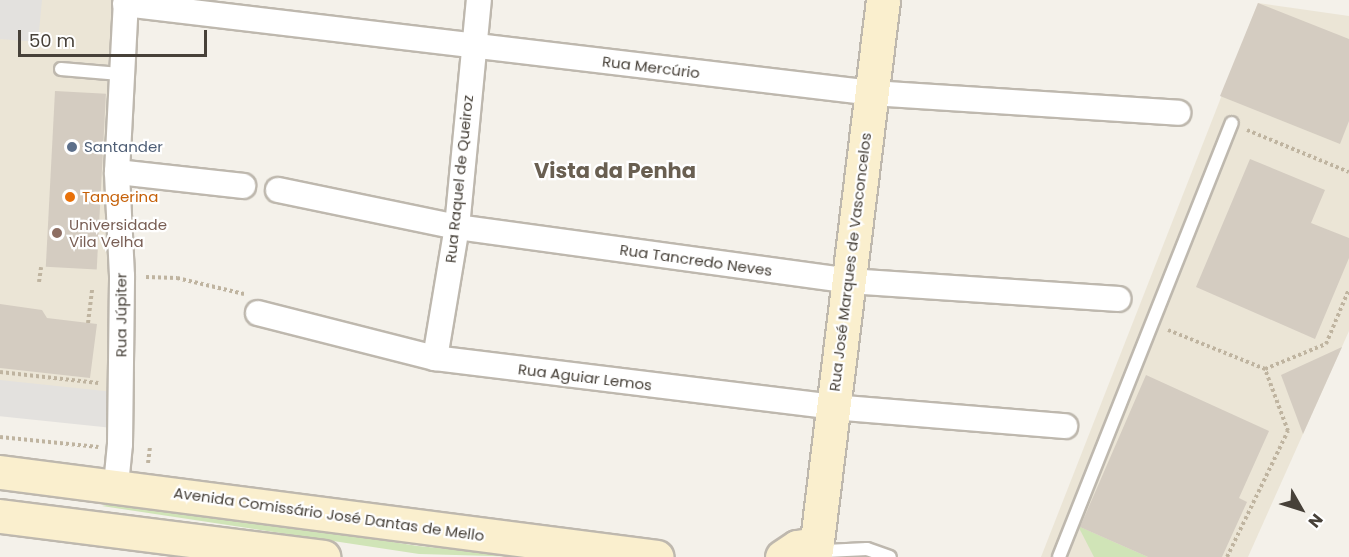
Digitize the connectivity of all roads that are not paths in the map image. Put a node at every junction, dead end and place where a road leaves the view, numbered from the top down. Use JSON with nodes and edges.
{"nodes":[{"id":1,"x":479,"y":0,"type":"edge"},
{"id":2,"x":883,"y":0,"type":"edge"},
{"id":3,"x":126,"y":2,"type":"edge"},
{"id":4,"x":472,"y":46,"type":"junction"},
{"id":5,"x":61,"y":69,"type":"dead end"},
{"id":6,"x":120,"y":75,"type":"junction"},
{"id":7,"x":872,"y":93,"type":"junction"},
{"id":8,"x":1178,"y":113,"type":"dead end"},
{"id":9,"x":1232,"y":123,"type":"road end"},
{"id":10,"x":117,"y":172,"type":"junction"},
{"id":11,"x":243,"y":186,"type":"dead end"},
{"id":12,"x":278,"y":190,"type":"dead end"},
{"id":13,"x":456,"y":227,"type":"junction"},
{"id":14,"x":849,"y":281,"type":"junction"},
{"id":15,"x":1118,"y":299,"type":"dead end"},
{"id":16,"x":258,"y":313,"type":"road end"},
{"id":17,"x":435,"y":358,"type":"junction"},
{"id":18,"x":832,"y":407,"type":"junction"},
{"id":19,"x":1065,"y":426,"type":"dead end"},
{"id":20,"x":0,"y":472,"type":"edge"},
{"id":21,"x":116,"y":485,"type":"junction"},
{"id":22,"x":0,"y":516,"type":"edge"},
{"id":23,"x":821,"y":547,"type":"edge"},
{"id":24,"x":323,"y":557,"type":"edge"},
{"id":25,"x":657,"y":557,"type":"edge"},
{"id":26,"x":782,"y":557,"type":"edge"},
{"id":27,"x":890,"y":557,"type":"edge"},
{"id":28,"x":1059,"y":557,"type":"edge"}],
"edges":[{"from":1,"to":4,"type":"street","name":"Rua Raquel de Queiroz"},
{"from":2,"to":7,"type":"main road","name":"Rua José Marques de Vasconcelos"},
{"from":3,"to":4,"type":"street","name":"Rua Mercúrio"},
{"from":3,"to":6,"type":"street","name":"Rua Júpiter"},
{"from":4,"to":7,"type":"street","name":"Rua Mercúrio"},
{"from":4,"to":13,"type":"street","name":"Rua Raquel de Queiroz"},
{"from":5,"to":6,"type":"lane"},
{"from":6,"to":10,"type":"street","name":"Rua Júpiter"},
{"from":7,"to":8,"type":"street","name":"Rua Mercúrio"},
{"from":7,"to":14,"type":"main road","name":"Rua José Marques de Vasconcelos"},
{"from":9,"to":28,"type":"lane"},
{"from":10,"to":11,"type":"street"},
{"from":10,"to":21,"type":"street","name":"Rua Júpiter"},
{"from":12,"to":13,"type":"street","name":"Rua Tancredo Neves"},
{"from":13,"to":14,"type":"street","name":"Rua Tancredo Neves"},
{"from":13,"to":17,"type":"street","name":"Rua Raquel de Queiroz"},
{"from":14,"to":15,"type":"street","name":"Rua Tancredo Neves"},
{"from":14,"to":18,"type":"main road","name":"Rua José Marques de Vasconcelos"},
{"from":16,"to":17,"type":"street","name":"Rua Aguiar Lemos"},
{"from":17,"to":18,"type":"street","name":"Rua Aguiar Lemos"},
{"from":18,"to":19,"type":"street","name":"Rua Aguiar Lemos"},
{"from":18,"to":23,"type":"main road","name":"Rua José Marques de Vasconcelos"},
{"from":20,"to":21,"type":"main road","name":"Avenida Comissário José Dantas de Mello"},
{"from":21,"to":25,"type":"main road","name":"Avenida Comissário José Dantas de Mello"},
{"from":22,"to":24,"type":"main road"},
{"from":23,"to":26,"type":"main road"},
{"from":23,"to":27,"type":"lane"}]}
